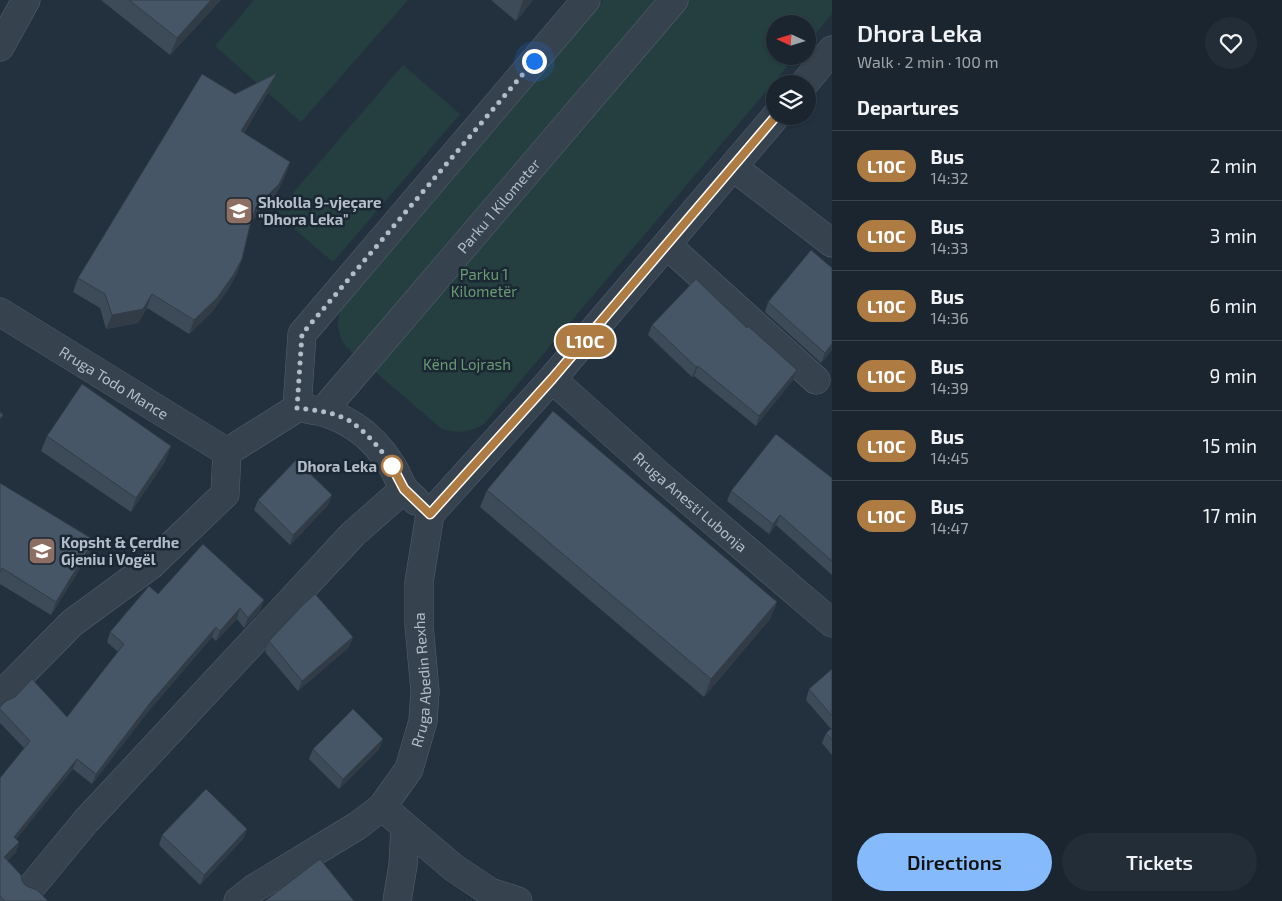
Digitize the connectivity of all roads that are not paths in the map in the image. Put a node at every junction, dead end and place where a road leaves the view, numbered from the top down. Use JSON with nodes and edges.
{"nodes":[{"id":1,"x":26,"y":0,"type":"edge"},
{"id":2,"x":586,"y":0,"type":"edge"},
{"id":3,"x":674,"y":0,"type":"edge"},
{"id":4,"x":0,"y":47,"type":"edge"},
{"id":5,"x":832,"y":50,"type":"edge"},
{"id":6,"x":811,"y":75,"type":"edge"},
{"id":7,"x":769,"y":125,"type":"edge"},
{"id":8,"x":734,"y":167,"type":"junction"},
{"id":9,"x":832,"y":243,"type":"edge"},
{"id":10,"x":667,"y":245,"type":"junction"},
{"id":11,"x":0,"y":312,"type":"edge"},
{"id":12,"x":552,"y":379,"type":"junction"},
{"id":13,"x":816,"y":380,"type":"dead end"},
{"id":14,"x":310,"y":409,"type":"junction"},
{"id":15,"x":227,"y":452,"type":"junction"},
{"id":16,"x":404,"y":489,"type":"junction"},
{"id":17,"x":430,"y":514,"type":"junction"},
{"id":18,"x":832,"y":623,"type":"edge"},
{"id":19,"x":0,"y":696,"type":"edge"},
{"id":20,"x":382,"y":807,"type":"junction"},
{"id":21,"x":405,"y":827,"type":"junction"},
{"id":22,"x":33,"y":884,"type":"dead end"},
{"id":23,"x":238,"y":901,"type":"edge"},
{"id":24,"x":397,"y":901,"type":"edge"},
{"id":25,"x":518,"y":901,"type":"edge"}],
"edges":[{"from":1,"to":4,"type":"street"},
{"from":2,"to":14,"type":"street"},
{"from":3,"to":14,"type":"street","name":"Parku 1 Kilometer"},
{"from":5,"to":6,"type":"street"},
{"from":7,"to":8,"type":"street"},
{"from":8,"to":9,"type":"street"},
{"from":8,"to":10,"type":"street"},
{"from":10,"to":12,"type":"street"},
{"from":10,"to":13,"type":"street"},
{"from":11,"to":15,"type":"street","name":"Rruga Todo Mance"},
{"from":12,"to":17,"type":"street"},
{"from":12,"to":18,"type":"street","name":"Rruga Anesti Lubonja"},
{"from":14,"to":15,"type":"street","name":"Parku 1 Kilometer"},
{"from":14,"to":16,"type":"street"},
{"from":15,"to":19,"type":"street"},
{"from":16,"to":17,"type":"street"},
{"from":16,"to":22,"type":"street"},
{"from":17,"to":20,"type":"street","name":"Rruga Abedin Rexha"},
{"from":20,"to":21,"type":"street"},
{"from":20,"to":23,"type":"street","name":"Rruga Abedin Rexha"},
{"from":21,"to":24,"type":"street"},
{"from":21,"to":25,"type":"street"}]}
